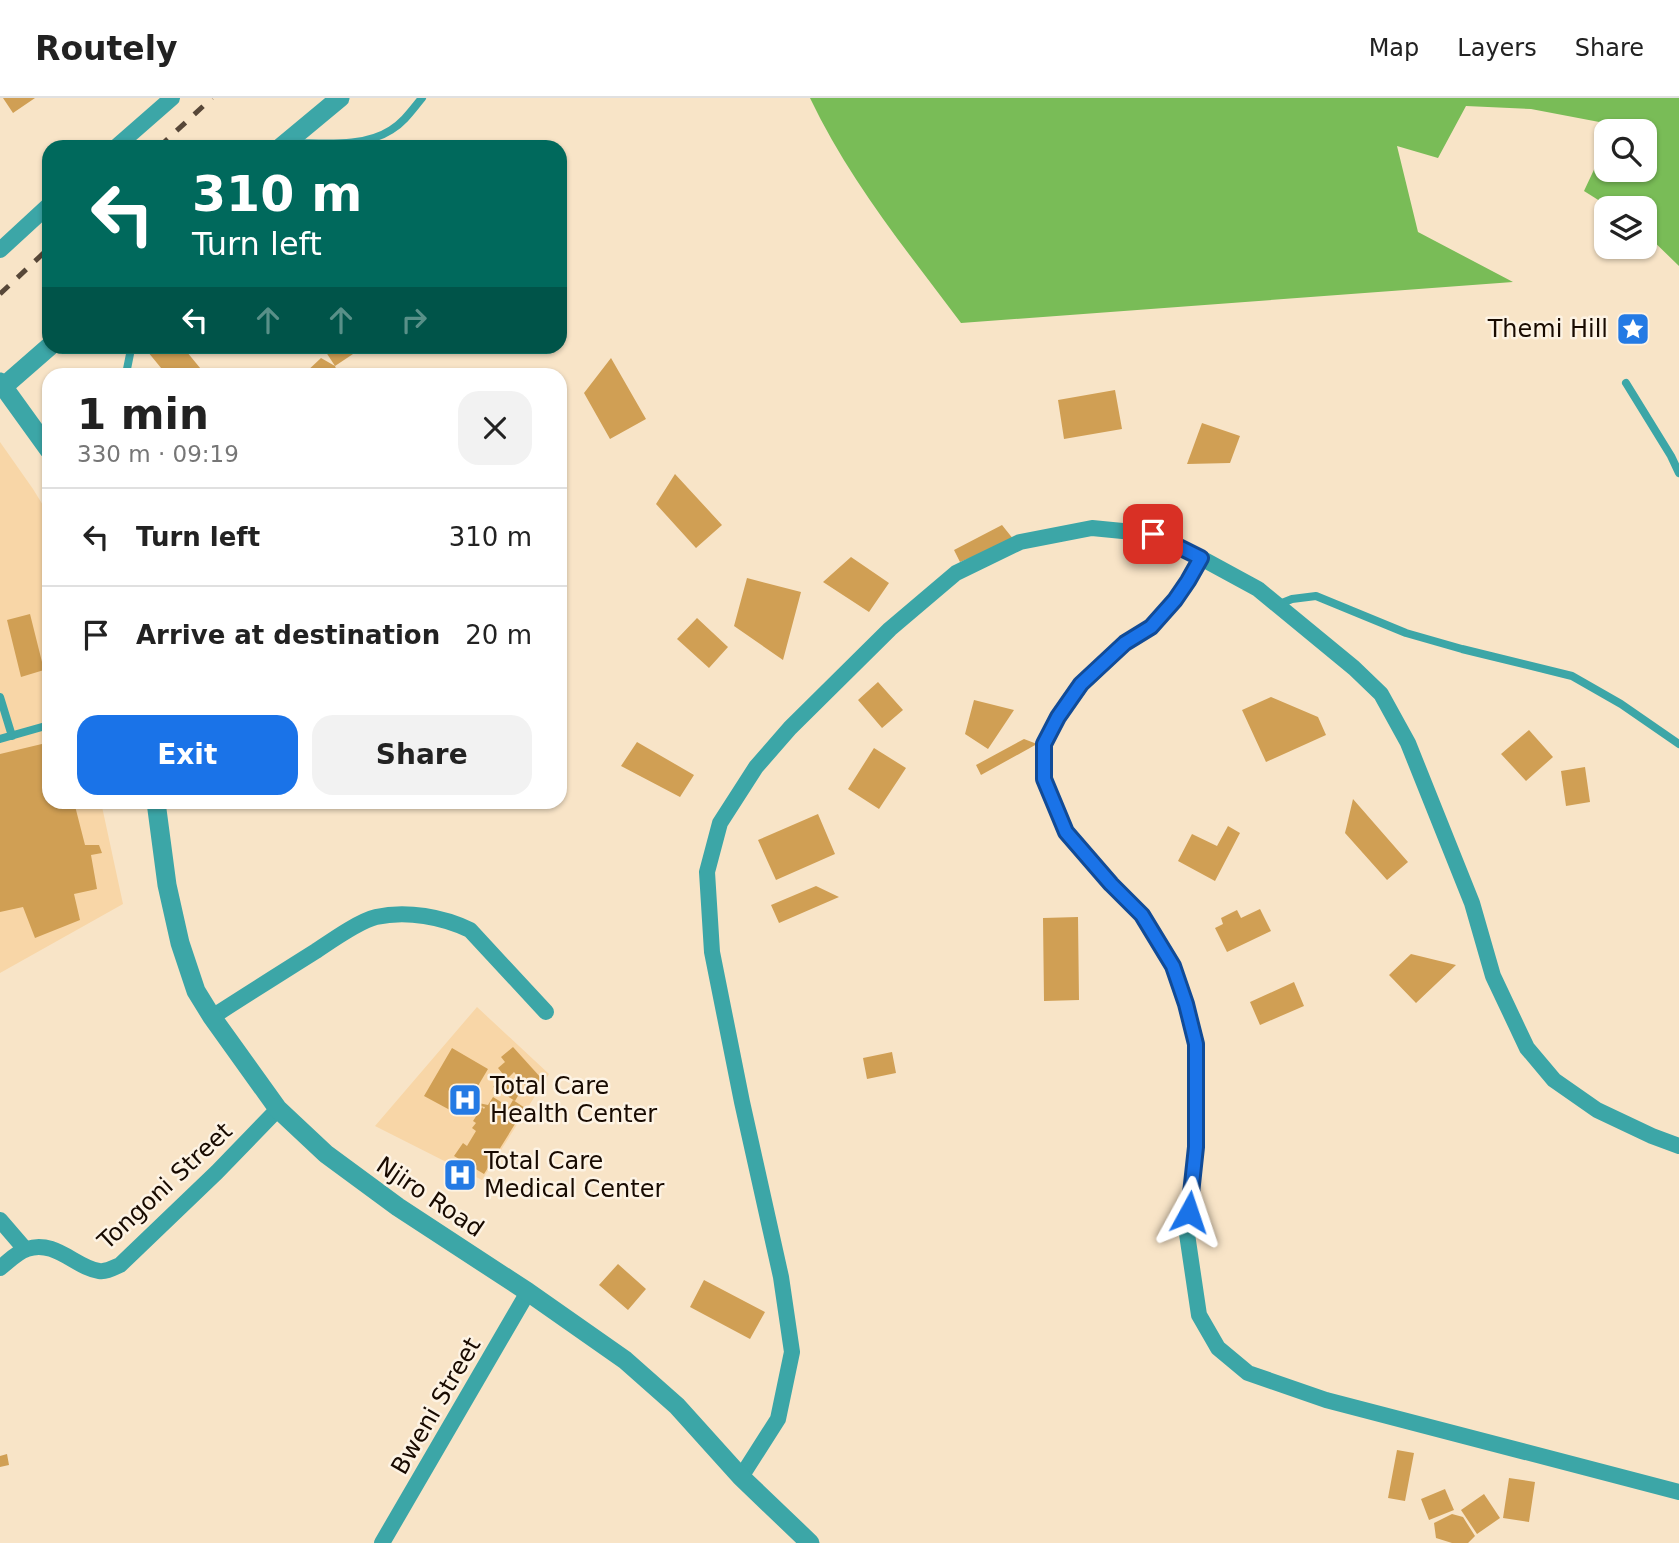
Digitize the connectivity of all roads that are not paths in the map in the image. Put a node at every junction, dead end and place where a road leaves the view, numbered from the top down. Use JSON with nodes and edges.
{"nodes":[{"id":1,"x":172,"y":98,"type":"edge"},
{"id":2,"x":340,"y":98,"type":"edge"},
{"id":3,"x":422,"y":98,"type":"edge"},
{"id":4,"x":124,"y":140,"type":"edge"},
{"id":5,"x":289,"y":140,"type":"edge"},
{"id":6,"x":367,"y":140,"type":"edge"},
{"id":7,"x":42,"y":211,"type":"edge"},
{"id":8,"x":0,"y":250,"type":"edge"},
{"id":9,"x":42,"y":353,"type":"edge"},
{"id":10,"x":1626,"y":383,"type":"dead end"},
{"id":11,"x":1,"y":386,"type":"edge"},
{"id":12,"x":42,"y":441,"type":"edge"},
{"id":13,"x":1679,"y":473,"type":"edge"},
{"id":14,"x":1201,"y":558,"type":"junction"},
{"id":15,"x":1277,"y":605,"type":"junction"},
{"id":16,"x":0,"y":697,"type":"edge"},
{"id":17,"x":42,"y":727,"type":"edge"},
{"id":18,"x":12,"y":736,"type":"junction"},
{"id":19,"x":0,"y":739,"type":"edge"},
{"id":20,"x":1679,"y":744,"type":"edge"},
{"id":21,"x":157,"y":809,"type":"edge"},
{"id":22,"x":546,"y":1012,"type":"dead end"},
{"id":23,"x":212,"y":1017,"type":"junction"},
{"id":24,"x":278,"y":1109,"type":"junction"},
{"id":25,"x":1679,"y":1146,"type":"edge"},
{"id":26,"x":0,"y":1220,"type":"edge"},
{"id":27,"x":25,"y":1249,"type":"junction"},
{"id":28,"x":0,"y":1268,"type":"edge"},
{"id":29,"x":528,"y":1292,"type":"junction"},
{"id":30,"x":741,"y":1477,"type":"junction"},
{"id":31,"x":1679,"y":1492,"type":"edge"},
{"id":32,"x":382,"y":1543,"type":"edge"},
{"id":33,"x":810,"y":1543,"type":"edge"}],
"edges":[{"from":1,"to":4,"type":"street"},
{"from":2,"to":5,"type":"street"},
{"from":3,"to":6,"type":"lane"},
{"from":7,"to":8,"type":"street"},
{"from":9,"to":11,"type":"street"},
{"from":10,"to":13,"type":"lane"},
{"from":11,"to":12,"type":"street"},
{"from":14,"to":15,"type":"street"},
{"from":14,"to":30,"type":"street"},
{"from":14,"to":31,"type":"street"},
{"from":15,"to":20,"type":"lane"},
{"from":15,"to":25,"type":"street"},
{"from":16,"to":18,"type":"lane"},
{"from":17,"to":18,"type":"lane"},
{"from":18,"to":19,"type":"lane"},
{"from":21,"to":23,"type":"street","name":"Njiro Road"},
{"from":22,"to":23,"type":"street"},
{"from":23,"to":24,"type":"street","name":"Njiro Road"},
{"from":24,"to":27,"type":"street","name":"Tongoni Street"},
{"from":24,"to":29,"type":"street","name":"Njiro Road"},
{"from":26,"to":27,"type":"street"},
{"from":27,"to":28,"type":"street"},
{"from":29,"to":30,"type":"street","name":"Njiro Road"},
{"from":29,"to":32,"type":"street","name":"Bweni Street"},
{"from":30,"to":33,"type":"street","name":"Njiro Road"}]}
